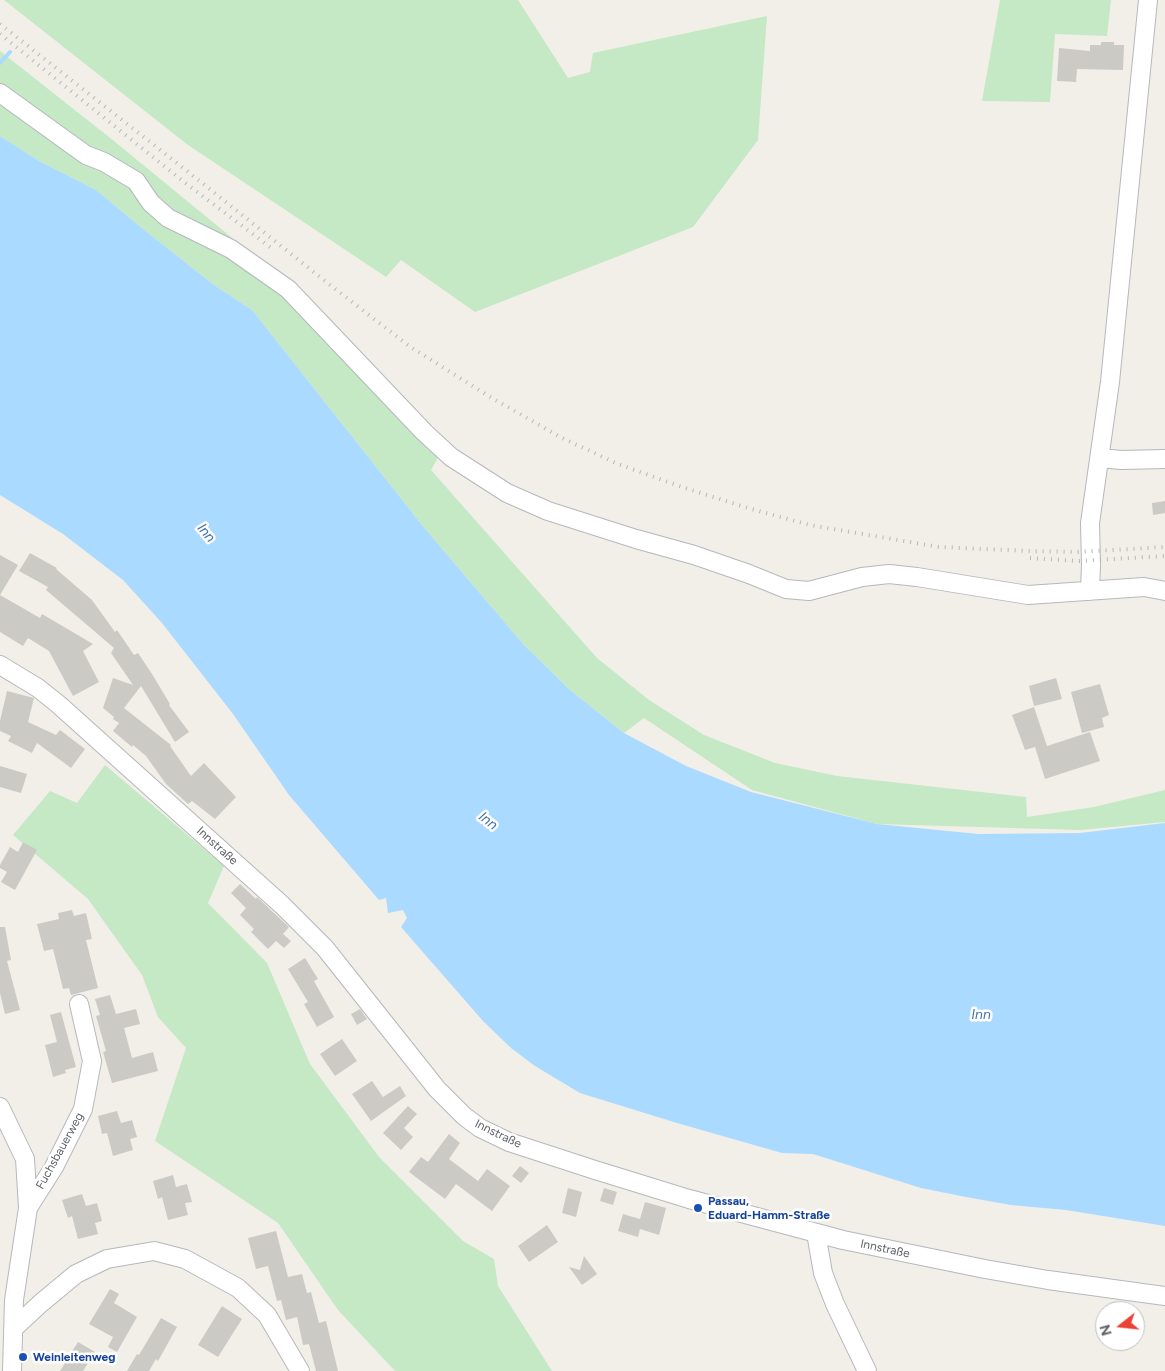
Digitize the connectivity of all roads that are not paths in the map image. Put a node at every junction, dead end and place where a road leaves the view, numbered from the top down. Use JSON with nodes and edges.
{"nodes":[{"id":1,"x":1148,"y":0,"type":"edge"},
{"id":2,"x":0,"y":93,"type":"edge"},
{"id":3,"x":1100,"y":458,"type":"junction"},
{"id":4,"x":1165,"y":459,"type":"edge"},
{"id":5,"x":1090,"y":591,"type":"junction"},
{"id":6,"x":1165,"y":591,"type":"edge"},
{"id":7,"x":0,"y":665,"type":"edge"},
{"id":8,"x":79,"y":1004,"type":"dead end"},
{"id":9,"x":0,"y":1107,"type":"edge"},
{"id":10,"x":28,"y":1208,"type":"junction"},
{"id":11,"x":816,"y":1233,"type":"junction"},
{"id":12,"x":1165,"y":1296,"type":"edge"},
{"id":13,"x":13,"y":1329,"type":"junction"},
{"id":14,"x":12,"y":1371,"type":"edge"},
{"id":15,"x":300,"y":1371,"type":"edge"},
{"id":16,"x":867,"y":1371,"type":"edge"}],
"edges":[{"from":1,"to":3,"type":"street"},
{"from":2,"to":5,"type":"street"},
{"from":3,"to":4,"type":"street"},
{"from":3,"to":5,"type":"street"},
{"from":5,"to":6,"type":"street"},
{"from":7,"to":11,"type":"street","name":"Innstraße"},
{"from":8,"to":10,"type":"street","name":"Fuchsbauerweg"},
{"from":9,"to":10,"type":"street","name":"Fuchsbauerweg"},
{"from":10,"to":13,"type":"street","name":"Fuchsbauerweg"},
{"from":11,"to":12,"type":"street","name":"Innstraße"},
{"from":11,"to":16,"type":"street"},
{"from":13,"to":14,"type":"street","name":"Fuchsbauerweg"},
{"from":13,"to":15,"type":"street"}]}
